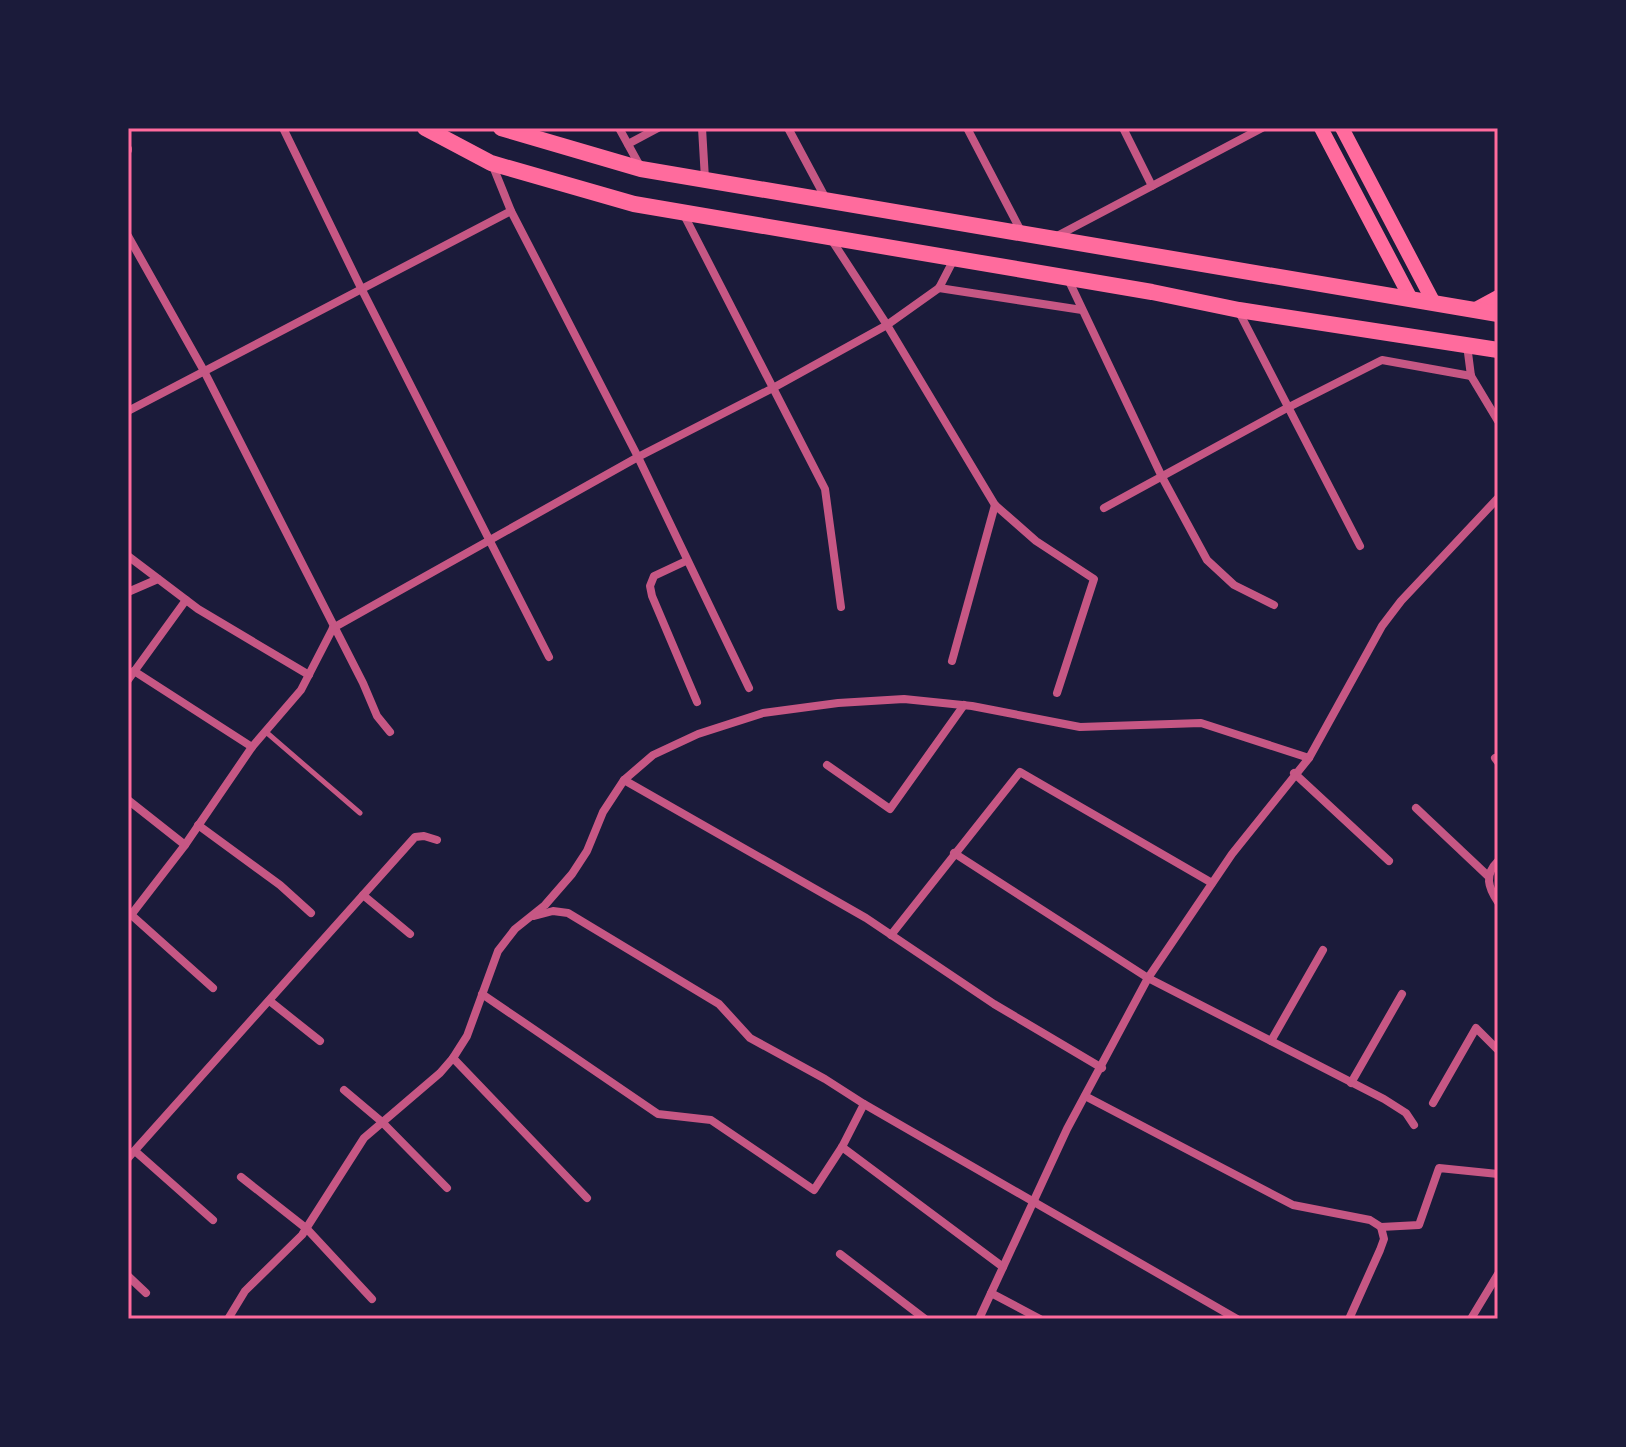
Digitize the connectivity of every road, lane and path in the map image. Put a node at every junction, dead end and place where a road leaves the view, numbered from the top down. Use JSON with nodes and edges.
{"nodes":[{"id":1,"x":283,"y":128,"type":"edge"},
{"id":2,"x":425,"y":128,"type":"edge"},
{"id":3,"x":501,"y":128,"type":"edge"},
{"id":4,"x":619,"y":128,"type":"edge"},
{"id":5,"x":658,"y":128,"type":"edge"},
{"id":6,"x":702,"y":128,"type":"edge"},
{"id":7,"x":788,"y":128,"type":"edge"},
{"id":8,"x":967,"y":128,"type":"edge"},
{"id":9,"x":1123,"y":128,"type":"edge"},
{"id":10,"x":1262,"y":128,"type":"edge"},
{"id":11,"x":1321,"y":128,"type":"edge"},
{"id":12,"x":1342,"y":128,"type":"edge"},
{"id":13,"x":628,"y":144,"type":"junction"},
{"id":14,"x":491,"y":163,"type":"junction"},
{"id":15,"x":641,"y":169,"type":"junction"},
{"id":16,"x":705,"y":180,"type":"junction"},
{"id":17,"x":1152,"y":186,"type":"junction"},
{"id":18,"x":826,"y":200,"type":"junction"},
{"id":19,"x":511,"y":211,"type":"junction"},
{"id":20,"x":683,"y":213,"type":"junction"},
{"id":21,"x":1022,"y":233,"type":"junction"},
{"id":22,"x":128,"y":236,"type":"edge"},
{"id":23,"x":830,"y":237,"type":"junction"},
{"id":24,"x":1052,"y":238,"type":"junction"},
{"id":25,"x":955,"y":258,"type":"junction"},
{"id":26,"x":1068,"y":277,"type":"junction"},
{"id":27,"x":361,"y":288,"type":"junction"},
{"id":28,"x":939,"y":288,"type":"junction"},
{"id":29,"x":1498,"y":297,"type":"edge"},
{"id":30,"x":1411,"y":299,"type":"junction"},
{"id":31,"x":1434,"y":303,"type":"junction"},
{"id":32,"x":1082,"y":310,"type":"junction"},
{"id":33,"x":1239,"y":310,"type":"junction"},
{"id":34,"x":1474,"y":310,"type":"junction"},
{"id":35,"x":1498,"y":314,"type":"edge"},
{"id":36,"x":887,"y":325,"type":"junction"},
{"id":37,"x":1467,"y":345,"type":"junction"},
{"id":38,"x":1498,"y":350,"type":"edge"},
{"id":39,"x":204,"y":371,"type":"junction"},
{"id":40,"x":1471,"y":376,"type":"junction"},
{"id":41,"x":773,"y":388,"type":"junction"},
{"id":42,"x":1287,"y":408,"type":"junction"},
{"id":43,"x":128,"y":411,"type":"edge"},
{"id":44,"x":1498,"y":421,"type":"edge"},
{"id":45,"x":638,"y":457,"type":"junction"},
{"id":46,"x":1162,"y":477,"type":"junction"},
{"id":47,"x":1498,"y":498,"type":"edge"},
{"id":48,"x":995,"y":505,"type":"junction"},
{"id":49,"x":1104,"y":508,"type":"dead end"},
{"id":50,"x":489,"y":540,"type":"junction"},
{"id":51,"x":1360,"y":546,"type":"dead end"},
{"id":52,"x":128,"y":556,"type":"edge"},
{"id":53,"x":686,"y":561,"type":"junction"},
{"id":54,"x":158,"y":579,"type":"junction"},
{"id":55,"x":128,"y":592,"type":"edge"},
{"id":56,"x":186,"y":600,"type":"junction"},
{"id":57,"x":1274,"y":605,"type":"dead end"},
{"id":58,"x":841,"y":607,"type":"dead end"},
{"id":59,"x":333,"y":628,"type":"junction"},
{"id":60,"x":549,"y":657,"type":"dead end"},
{"id":61,"x":952,"y":661,"type":"dead end"},
{"id":62,"x":131,"y":675,"type":"edge"},
{"id":63,"x":309,"y":675,"type":"junction"},
{"id":64,"x":749,"y":688,"type":"dead end"},
{"id":65,"x":1057,"y":693,"type":"dead end"},
{"id":66,"x":697,"y":702,"type":"dead end"},
{"id":67,"x":964,"y":705,"type":"junction"},
{"id":68,"x":265,"y":731,"type":"junction"},
{"id":69,"x":390,"y":732,"type":"dead end"},
{"id":70,"x":252,"y":747,"type":"junction"},
{"id":71,"x":1309,"y":758,"type":"junction"},
{"id":72,"x":827,"y":765,"type":"dead end"},
{"id":73,"x":1294,"y":773,"type":"junction"},
{"id":74,"x":624,"y":780,"type":"junction"},
{"id":75,"x":128,"y":800,"type":"edge"},
{"id":76,"x":1416,"y":808,"type":"dead end"},
{"id":77,"x":360,"y":813,"type":"dead end"},
{"id":78,"x":198,"y":825,"type":"junction"},
{"id":79,"x":437,"y":840,"type":"dead end"},
{"id":80,"x":185,"y":845,"type":"junction"},
{"id":81,"x":954,"y":853,"type":"junction"},
{"id":82,"x":1389,"y":861,"type":"dead end"},
{"id":83,"x":1498,"y":861,"type":"edge"},
{"id":84,"x":1488,"y":876,"type":"junction"},
{"id":85,"x":1212,"y":883,"type":"junction"},
{"id":86,"x":363,"y":895,"type":"junction"},
{"id":87,"x":1498,"y":902,"type":"edge"},
{"id":88,"x":130,"y":913,"type":"edge"},
{"id":89,"x":311,"y":913,"type":"dead end"},
{"id":90,"x":530,"y":917,"type":"junction"},
{"id":91,"x":410,"y":934,"type":"dead end"},
{"id":92,"x":891,"y":935,"type":"junction"},
{"id":93,"x":1323,"y":950,"type":"dead end"},
{"id":94,"x":1148,"y":978,"type":"junction"},
{"id":95,"x":213,"y":988,"type":"dead end"},
{"id":96,"x":482,"y":994,"type":"junction"},
{"id":97,"x":1402,"y":994,"type":"dead end"},
{"id":98,"x":271,"y":1002,"type":"junction"},
{"id":99,"x":320,"y":1041,"type":"dead end"},
{"id":100,"x":1271,"y":1041,"type":"junction"},
{"id":101,"x":1498,"y":1050,"type":"edge"},
{"id":102,"x":453,"y":1058,"type":"junction"},
{"id":103,"x":1102,"y":1068,"type":"junction"},
{"id":104,"x":1351,"y":1083,"type":"junction"},
{"id":105,"x":344,"y":1090,"type":"dead end"},
{"id":106,"x":1085,"y":1096,"type":"junction"},
{"id":107,"x":1433,"y":1103,"type":"dead end"},
{"id":108,"x":864,"y":1104,"type":"junction"},
{"id":109,"x":382,"y":1122,"type":"junction"},
{"id":110,"x":1414,"y":1125,"type":"dead end"},
{"id":111,"x":842,"y":1147,"type":"junction"},
{"id":112,"x":131,"y":1154,"type":"edge"},
{"id":113,"x":1498,"y":1174,"type":"edge"},
{"id":114,"x":241,"y":1177,"type":"dead end"},
{"id":115,"x":447,"y":1188,"type":"dead end"},
{"id":116,"x":587,"y":1198,"type":"dead end"},
{"id":117,"x":1033,"y":1202,"type":"junction"},
{"id":118,"x":213,"y":1220,"type":"dead end"},
{"id":119,"x":1381,"y":1227,"type":"junction"},
{"id":120,"x":307,"y":1229,"type":"junction"},
{"id":121,"x":840,"y":1254,"type":"dead end"},
{"id":122,"x":1003,"y":1267,"type":"junction"},
{"id":123,"x":1498,"y":1274,"type":"edge"},
{"id":124,"x":128,"y":1276,"type":"edge"},
{"id":125,"x":146,"y":1293,"type":"dead end"},
{"id":126,"x":991,"y":1293,"type":"junction"},
{"id":127,"x":372,"y":1299,"type":"dead end"},
{"id":128,"x":1472,"y":1317,"type":"edge"},
{"id":129,"x":228,"y":1319,"type":"edge"},
{"id":130,"x":925,"y":1319,"type":"edge"},
{"id":131,"x":979,"y":1319,"type":"edge"},
{"id":132,"x":1040,"y":1319,"type":"edge"},
{"id":133,"x":1237,"y":1319,"type":"edge"},
{"id":134,"x":1349,"y":1319,"type":"edge"}],
"edges":[{"from":1,"to":27,"type":"street"},
{"from":2,"to":14,"type":"highway"},
{"from":3,"to":15,"type":"highway"},
{"from":4,"to":13,"type":"street"},
{"from":5,"to":13,"type":"street"},
{"from":6,"to":16,"type":"street"},
{"from":7,"to":18,"type":"street"},
{"from":8,"to":21,"type":"street"},
{"from":9,"to":17,"type":"street"},
{"from":10,"to":17,"type":"street"},
{"from":11,"to":30,"type":"main road"},
{"from":12,"to":31,"type":"main road"},
{"from":13,"to":15,"type":"street"},
{"from":14,"to":19,"type":"street"},
{"from":14,"to":20,"type":"highway"},
{"from":15,"to":16,"type":"highway"},
{"from":16,"to":18,"type":"highway"},
{"from":17,"to":24,"type":"street"},
{"from":18,"to":21,"type":"highway"},
{"from":19,"to":27,"type":"street"},
{"from":19,"to":45,"type":"street"},
{"from":20,"to":23,"type":"highway"},
{"from":20,"to":41,"type":"street"},
{"from":21,"to":24,"type":"highway"},
{"from":22,"to":39,"type":"street"},
{"from":23,"to":25,"type":"highway"},
{"from":23,"to":36,"type":"street"},
{"from":24,"to":30,"type":"highway"},
{"from":25,"to":26,"type":"highway"},
{"from":25,"to":28,"type":"street"},
{"from":26,"to":32,"type":"street"},
{"from":26,"to":33,"type":"highway"},
{"from":27,"to":39,"type":"street"},
{"from":27,"to":50,"type":"street"},
{"from":28,"to":32,"type":"street"},
{"from":28,"to":36,"type":"street"},
{"from":29,"to":34,"type":"main road"},
{"from":30,"to":31,"type":"highway"},
{"from":31,"to":34,"type":"highway"},
{"from":32,"to":46,"type":"street"},
{"from":33,"to":37,"type":"highway"},
{"from":33,"to":42,"type":"street"},
{"from":34,"to":35,"type":"highway"},
{"from":36,"to":41,"type":"street"},
{"from":36,"to":48,"type":"street"},
{"from":37,"to":38,"type":"highway"},
{"from":37,"to":40,"type":"street"},
{"from":39,"to":43,"type":"street"},
{"from":39,"to":59,"type":"street"},
{"from":40,"to":42,"type":"street"},
{"from":40,"to":44,"type":"street"},
{"from":41,"to":45,"type":"street"},
{"from":41,"to":58,"type":"street"},
{"from":42,"to":46,"type":"street"},
{"from":42,"to":51,"type":"street"},
{"from":45,"to":50,"type":"street"},
{"from":45,"to":53,"type":"street"},
{"from":46,"to":49,"type":"street"},
{"from":46,"to":57,"type":"street"},
{"from":47,"to":71,"type":"street"},
{"from":48,"to":61,"type":"street"},
{"from":48,"to":65,"type":"street"},
{"from":50,"to":59,"type":"street"},
{"from":50,"to":60,"type":"street"},
{"from":52,"to":54,"type":"street"},
{"from":53,"to":64,"type":"street"},
{"from":53,"to":66,"type":"street"},
{"from":54,"to":55,"type":"street"},
{"from":54,"to":56,"type":"street"},
{"from":56,"to":62,"type":"street"},
{"from":56,"to":63,"type":"street"},
{"from":59,"to":63,"type":"street"},
{"from":59,"to":69,"type":"street"},
{"from":62,"to":70,"type":"street"},
{"from":63,"to":68,"type":"street"},
{"from":67,"to":71,"type":"street"},
{"from":67,"to":72,"type":"street"},
{"from":67,"to":74,"type":"street"},
{"from":68,"to":70,"type":"street"},
{"from":68,"to":77,"type":"lane"},
{"from":70,"to":78,"type":"street"},
{"from":71,"to":73,"type":"street"},
{"from":73,"to":82,"type":"street"},
{"from":73,"to":85,"type":"street"},
{"from":74,"to":90,"type":"street"},
{"from":74,"to":92,"type":"street"},
{"from":75,"to":80,"type":"street"},
{"from":76,"to":84,"type":"street"},
{"from":78,"to":80,"type":"street"},
{"from":78,"to":89,"type":"street"},
{"from":79,"to":86,"type":"street"},
{"from":80,"to":88,"type":"street"},
{"from":81,"to":85,"type":"street"},
{"from":81,"to":92,"type":"street"},
{"from":81,"to":94,"type":"street"},
{"from":83,"to":84,"type":"street"},
{"from":84,"to":87,"type":"street"},
{"from":85,"to":94,"type":"street"},
{"from":86,"to":91,"type":"street"},
{"from":86,"to":98,"type":"street"},
{"from":88,"to":95,"type":"street"},
{"from":90,"to":96,"type":"street"},
{"from":90,"to":108,"type":"street"},
{"from":92,"to":103,"type":"street"},
{"from":93,"to":100,"type":"street"},
{"from":94,"to":100,"type":"street"},
{"from":94,"to":103,"type":"street"},
{"from":96,"to":102,"type":"street"},
{"from":96,"to":111,"type":"street"},
{"from":97,"to":104,"type":"street"},
{"from":98,"to":99,"type":"street"},
{"from":98,"to":112,"type":"street"},
{"from":100,"to":104,"type":"street"},
{"from":101,"to":107,"type":"street"},
{"from":102,"to":109,"type":"street"},
{"from":102,"to":116,"type":"street"},
{"from":103,"to":106,"type":"street"},
{"from":104,"to":110,"type":"street"},
{"from":105,"to":109,"type":"street"},
{"from":106,"to":117,"type":"street"},
{"from":106,"to":119,"type":"street"},
{"from":108,"to":111,"type":"street"},
{"from":108,"to":117,"type":"street"},
{"from":109,"to":115,"type":"street"},
{"from":109,"to":120,"type":"street"},
{"from":111,"to":122,"type":"street"},
{"from":112,"to":118,"type":"street"},
{"from":113,"to":119,"type":"street"},
{"from":114,"to":120,"type":"street"},
{"from":117,"to":122,"type":"street"},
{"from":117,"to":133,"type":"street"},
{"from":119,"to":134,"type":"street"},
{"from":120,"to":127,"type":"street"},
{"from":120,"to":129,"type":"street"},
{"from":121,"to":130,"type":"street"},
{"from":122,"to":126,"type":"street"},
{"from":123,"to":128,"type":"street"},
{"from":124,"to":125,"type":"street"},
{"from":126,"to":131,"type":"street"},
{"from":126,"to":132,"type":"street"}]}
